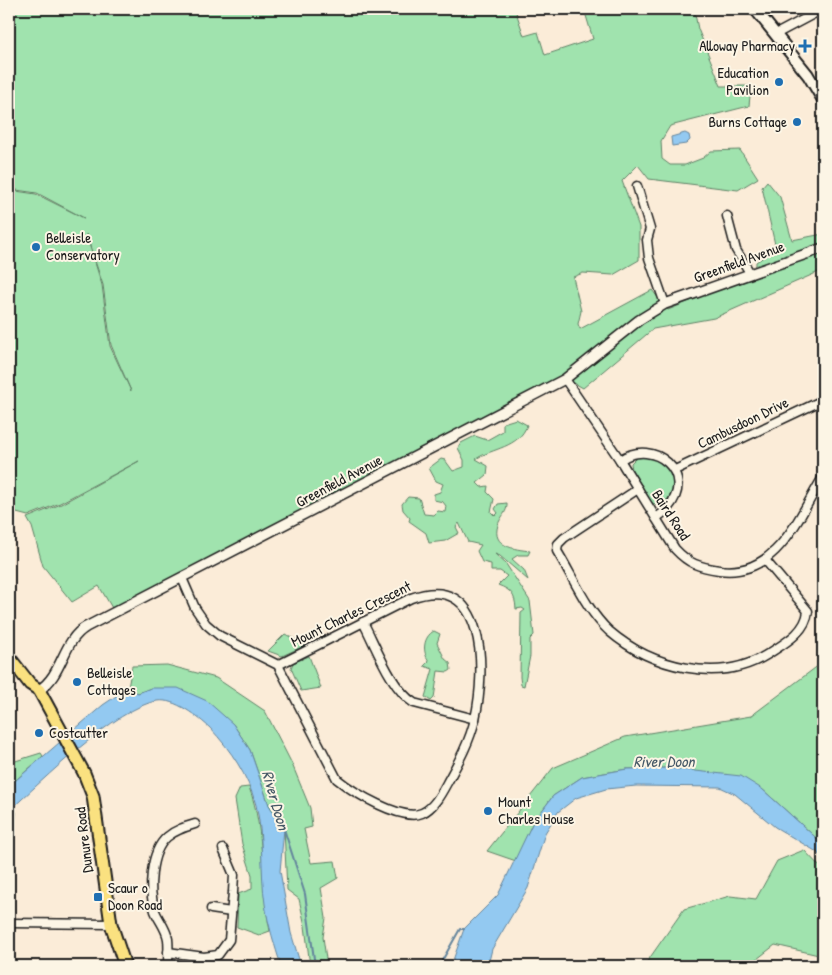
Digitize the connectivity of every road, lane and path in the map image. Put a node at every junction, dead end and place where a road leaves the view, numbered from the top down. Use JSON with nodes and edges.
{"nodes":[{"id":1,"x":755,"y":9,"type":"edge"},
{"id":2,"x":823,"y":9,"type":"edge"},
{"id":3,"x":776,"y":34,"type":"junction"},
{"id":4,"x":823,"y":100,"type":"edge"},
{"id":5,"x":637,"y":186,"type":"dead end"},
{"id":6,"x":727,"y":216,"type":"dead end"},
{"id":7,"x":823,"y":248,"type":"edge"},
{"id":8,"x":750,"y":272,"type":"junction"},
{"id":9,"x":665,"y":304,"type":"junction"},
{"id":10,"x":565,"y":379,"type":"junction"},
{"id":11,"x":823,"y":400,"type":"edge"},
{"id":12,"x":620,"y":460,"type":"junction"},
{"id":13,"x":675,"y":470,"type":"junction"},
{"id":14,"x":823,"y":477,"type":"edge"},
{"id":15,"x":638,"y":489,"type":"junction"},
{"id":16,"x":656,"y":518,"type":"junction"},
{"id":17,"x":766,"y":561,"type":"junction"},
{"id":18,"x":182,"y":578,"type":"junction"},
{"id":19,"x":363,"y":622,"type":"junction"},
{"id":20,"x":9,"y":656,"type":"edge"},
{"id":21,"x":278,"y":665,"type":"junction"},
{"id":22,"x":39,"y":690,"type":"junction"},
{"id":23,"x":475,"y":720,"type":"junction"},
{"id":24,"x":195,"y":824,"type":"dead end"},
{"id":25,"x":223,"y":850,"type":"dead end"},
{"id":26,"x":210,"y":909,"type":"dead end"},
{"id":27,"x":232,"y":912,"type":"junction"},
{"id":28,"x":9,"y":923,"type":"edge"},
{"id":29,"x":111,"y":924,"type":"junction"},
{"id":30,"x":168,"y":952,"type":"junction"},
{"id":31,"x":125,"y":966,"type":"edge"},
{"id":32,"x":168,"y":966,"type":"edge"}],
"edges":[{"from":1,"to":3,"type":"main road"},
{"from":2,"to":3,"type":"street"},
{"from":3,"to":4,"type":"main road"},
{"from":5,"to":9,"type":"street"},
{"from":6,"to":8,"type":"street"},
{"from":7,"to":8,"type":"street","name":"Greenfield Avenue"},
{"from":8,"to":9,"type":"street","name":"Greenfield Avenue"},
{"from":9,"to":10,"type":"street","name":"Greenfield Avenue"},
{"from":10,"to":12,"type":"street","name":"Baird Road"},
{"from":10,"to":18,"type":"street","name":"Greenfield Avenue"},
{"from":11,"to":13,"type":"street","name":"Cambusdoon Drive"},
{"from":12,"to":13,"type":"street"},
{"from":12,"to":15,"type":"street","name":"Baird Road"},
{"from":13,"to":16,"type":"street"},
{"from":14,"to":17,"type":"street","name":"Baird Road"},
{"from":15,"to":16,"type":"street","name":"Baird Road"},
{"from":15,"to":17,"type":"street"},
{"from":16,"to":17,"type":"street","name":"Baird Road"},
{"from":18,"to":21,"type":"street"},
{"from":18,"to":22,"type":"street","name":"Greenfield Avenue"},
{"from":19,"to":21,"type":"street","name":"Mount Charles Crescent"},
{"from":19,"to":23,"type":"street"},
{"from":19,"to":23,"type":"street","name":"Mount Charles Crescent"},
{"from":20,"to":22,"type":"main road","name":"Dunure Road"},
{"from":21,"to":23,"type":"street","name":"Mount Charles Crescent"},
{"from":22,"to":29,"type":"main road","name":"Dunure Road"},
{"from":24,"to":30,"type":"street"},
{"from":25,"to":27,"type":"street"},
{"from":26,"to":27,"type":"street"},
{"from":27,"to":30,"type":"street"},
{"from":28,"to":29,"type":"street"},
{"from":29,"to":31,"type":"main road","name":"Dunure Road"},
{"from":30,"to":32,"type":"street"}]}
